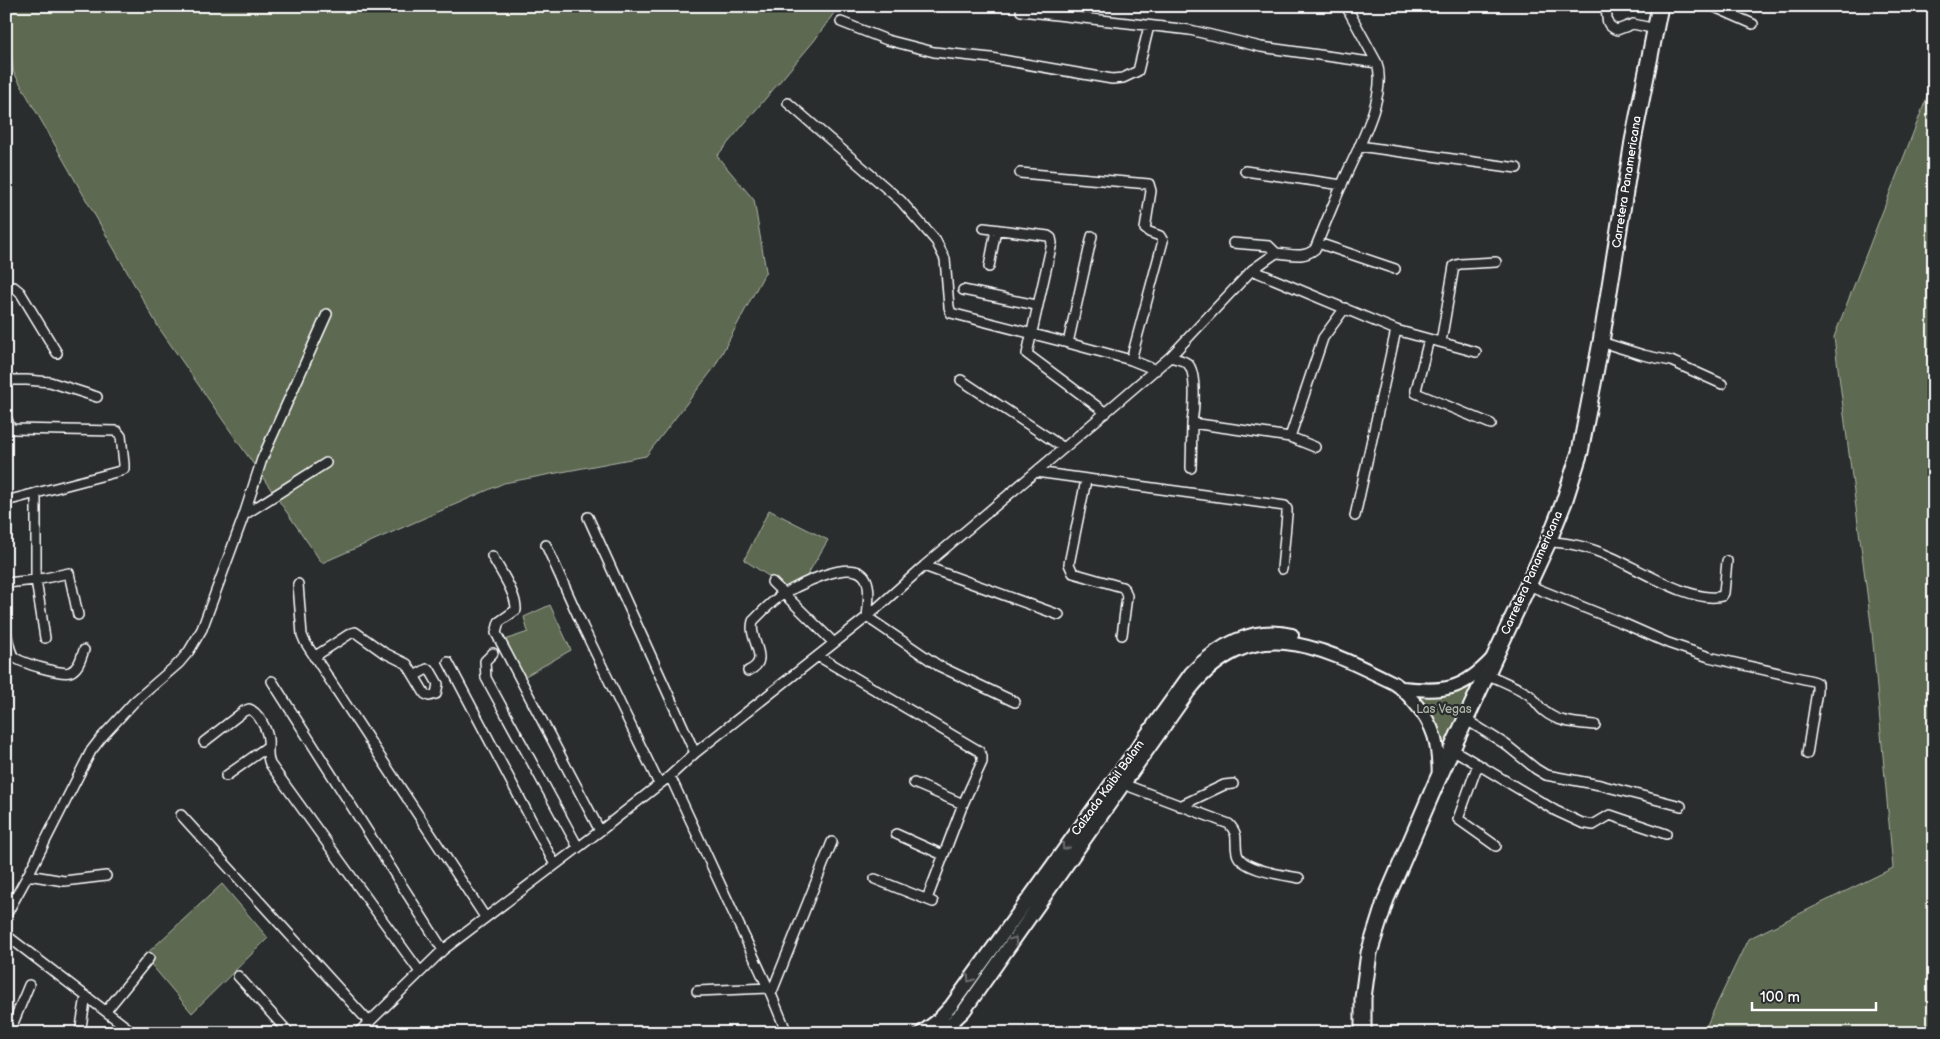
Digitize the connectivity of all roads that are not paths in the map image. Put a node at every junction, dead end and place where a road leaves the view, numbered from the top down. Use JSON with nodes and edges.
{"nodes":[{"id":1,"x":1346,"y":6,"type":"edge"},
{"id":2,"x":1606,"y":6,"type":"edge"},
{"id":3,"x":1660,"y":6,"type":"edge"},
{"id":4,"x":1712,"y":6,"type":"edge"},
{"id":5,"x":1021,"y":11,"type":"dead end"},
{"id":6,"x":841,"y":22,"type":"dead end"},
{"id":7,"x":1753,"y":24,"type":"dead end"},
{"id":8,"x":1149,"y":26,"type":"junction"},
{"id":9,"x":1656,"y":29,"type":"junction"},
{"id":10,"x":1377,"y":63,"type":"junction"},
{"id":11,"x":788,"y":103,"type":"dead end"},
{"id":12,"x":1359,"y":146,"type":"junction"},
{"id":13,"x":1517,"y":168,"type":"dead end"},
{"id":14,"x":1245,"y":171,"type":"dead end"},
{"id":15,"x":1020,"y":173,"type":"dead end"},
{"id":16,"x":1342,"y":185,"type":"junction"},
{"id":17,"x":984,"y":228,"type":"dead end"},
{"id":18,"x":996,"y":230,"type":"junction"},
{"id":19,"x":1092,"y":236,"type":"dead end"},
{"id":20,"x":1318,"y":242,"type":"junction"},
{"id":21,"x":1233,"y":243,"type":"dead end"},
{"id":22,"x":1276,"y":253,"type":"junction"},
{"id":23,"x":1496,"y":262,"type":"dead end"},
{"id":24,"x":989,"y":267,"type":"dead end"},
{"id":25,"x":1395,"y":268,"type":"dead end"},
{"id":26,"x":1252,"y":270,"type":"junction"},
{"id":27,"x":964,"y":290,"type":"dead end"},
{"id":28,"x":6,"y":291,"type":"edge"},
{"id":29,"x":1036,"y":305,"type":"junction"},
{"id":30,"x":1345,"y":308,"type":"junction"},
{"id":31,"x":327,"y":314,"type":"dead end"},
{"id":32,"x":1396,"y":330,"type":"junction"},
{"id":33,"x":1031,"y":332,"type":"junction"},
{"id":34,"x":1429,"y":339,"type":"junction"},
{"id":35,"x":1441,"y":342,"type":"junction"},
{"id":36,"x":1601,"y":342,"type":"junction"},
{"id":37,"x":1068,"y":343,"type":"junction"},
{"id":38,"x":1476,"y":352,"type":"dead end"},
{"id":39,"x":57,"y":353,"type":"dead end"},
{"id":40,"x":1170,"y":357,"type":"junction"},
{"id":41,"x":1130,"y":360,"type":"junction"},
{"id":42,"x":1156,"y":370,"type":"junction"},
{"id":43,"x":6,"y":380,"type":"edge"},
{"id":44,"x":961,"y":380,"type":"dead end"},
{"id":45,"x":1722,"y":384,"type":"dead end"},
{"id":46,"x":97,"y":397,"type":"dead end"},
{"id":47,"x":1106,"y":412,"type":"junction"},
{"id":48,"x":6,"y":417,"type":"edge"},
{"id":49,"x":1192,"y":423,"type":"junction"},
{"id":50,"x":1491,"y":424,"type":"dead end"},
{"id":51,"x":1290,"y":437,"type":"junction"},
{"id":52,"x":1315,"y":447,"type":"dead end"},
{"id":53,"x":1064,"y":448,"type":"junction"},
{"id":54,"x":326,"y":463,"type":"dead end"},
{"id":55,"x":1190,"y":468,"type":"dead end"},
{"id":56,"x":1036,"y":472,"type":"junction"},
{"id":57,"x":1086,"y":480,"type":"junction"},
{"id":58,"x":36,"y":493,"type":"junction"},
{"id":59,"x":6,"y":501,"type":"edge"},
{"id":60,"x":244,"y":514,"type":"junction"},
{"id":61,"x":1355,"y":516,"type":"dead end"},
{"id":62,"x":588,"y":517,"type":"dead end"},
{"id":63,"x":1548,"y":542,"type":"junction"},
{"id":64,"x":546,"y":545,"type":"dead end"},
{"id":65,"x":492,"y":556,"type":"dead end"},
{"id":66,"x":1727,"y":561,"type":"dead end"},
{"id":67,"x":924,"y":566,"type":"junction"},
{"id":68,"x":1282,"y":569,"type":"dead end"},
{"id":69,"x":36,"y":580,"type":"junction"},
{"id":70,"x":772,"y":582,"type":"dead end"},
{"id":71,"x":6,"y":583,"type":"edge"},
{"id":72,"x":298,"y":584,"type":"dead end"},
{"id":73,"x":1528,"y":585,"type":"junction"},
{"id":74,"x":784,"y":594,"type":"junction"},
{"id":75,"x":78,"y":615,"type":"dead end"},
{"id":76,"x":1058,"y":615,"type":"dead end"},
{"id":77,"x":867,"y":617,"type":"junction"},
{"id":78,"x":6,"y":632,"type":"edge"},
{"id":79,"x":1122,"y":635,"type":"dead end"},
{"id":80,"x":45,"y":638,"type":"dead end"},
{"id":81,"x":834,"y":643,"type":"junction"},
{"id":82,"x":84,"y":650,"type":"dead end"},
{"id":83,"x":493,"y":653,"type":"dead end"},
{"id":84,"x":1495,"y":655,"type":"junction"},
{"id":85,"x":818,"y":656,"type":"junction"},
{"id":86,"x":1340,"y":656,"type":"junction"},
{"id":87,"x":314,"y":657,"type":"junction"},
{"id":88,"x":448,"y":662,"type":"dead end"},
{"id":89,"x":748,"y":671,"type":"dead end"},
{"id":90,"x":1486,"y":674,"type":"junction"},
{"id":91,"x":416,"y":676,"type":"dead end"},
{"id":92,"x":272,"y":680,"type":"dead end"},
{"id":93,"x":1402,"y":688,"type":"junction"},
{"id":94,"x":1015,"y":702,"type":"dead end"},
{"id":95,"x":1465,"y":719,"type":"junction"},
{"id":96,"x":1595,"y":725,"type":"dead end"},
{"id":97,"x":204,"y":742,"type":"dead end"},
{"id":98,"x":267,"y":747,"type":"junction"},
{"id":99,"x":1452,"y":749,"type":"junction"},
{"id":100,"x":695,"y":753,"type":"junction"},
{"id":101,"x":1807,"y":754,"type":"dead end"},
{"id":102,"x":1478,"y":764,"type":"junction"},
{"id":103,"x":226,"y":776,"type":"dead end"},
{"id":104,"x":670,"y":776,"type":"junction"},
{"id":105,"x":1439,"y":778,"type":"junction"},
{"id":106,"x":914,"y":783,"type":"dead end"},
{"id":107,"x":659,"y":784,"type":"junction"},
{"id":108,"x":1123,"y":784,"type":"junction"},
{"id":109,"x":1233,"y":784,"type":"dead end"},
{"id":110,"x":963,"y":804,"type":"junction"},
{"id":111,"x":1180,"y":806,"type":"junction"},
{"id":112,"x":1681,"y":806,"type":"dead end"},
{"id":113,"x":181,"y":815,"type":"dead end"},
{"id":114,"x":600,"y":831,"type":"junction"},
{"id":115,"x":896,"y":834,"type":"dead end"},
{"id":116,"x":1666,"y":834,"type":"dead end"},
{"id":117,"x":832,"y":842,"type":"dead end"},
{"id":118,"x":578,"y":846,"type":"junction"},
{"id":119,"x":1496,"y":846,"type":"dead end"},
{"id":120,"x":943,"y":855,"type":"junction"},
{"id":121,"x":555,"y":865,"type":"junction"},
{"id":122,"x":28,"y":875,"type":"junction"},
{"id":123,"x":106,"y":876,"type":"dead end"},
{"id":124,"x":1299,"y":878,"type":"dead end"},
{"id":125,"x":875,"y":879,"type":"dead end"},
{"id":126,"x":6,"y":915,"type":"edge"},
{"id":127,"x":485,"y":917,"type":"junction"},
{"id":128,"x":6,"y":935,"type":"edge"},
{"id":129,"x":443,"y":950,"type":"junction"},
{"id":130,"x":149,"y":958,"type":"dead end"},
{"id":131,"x":420,"y":972,"type":"junction"},
{"id":132,"x":238,"y":976,"type":"dead end"},
{"id":133,"x":30,"y":985,"type":"dead end"},
{"id":134,"x":697,"y":991,"type":"dead end"},
{"id":135,"x":770,"y":991,"type":"junction"},
{"id":136,"x":86,"y":996,"type":"junction"},
{"id":137,"x":106,"y":1011,"type":"junction"},
{"id":138,"x":369,"y":1022,"type":"junction"},
{"id":139,"x":9,"y":1033,"type":"edge"},
{"id":140,"x":80,"y":1033,"type":"edge"},
{"id":141,"x":134,"y":1033,"type":"edge"},
{"id":142,"x":290,"y":1033,"type":"edge"},
{"id":143,"x":358,"y":1033,"type":"edge"},
{"id":144,"x":787,"y":1033,"type":"edge"},
{"id":145,"x":921,"y":1033,"type":"edge"},
{"id":146,"x":941,"y":1033,"type":"edge"},
{"id":147,"x":1363,"y":1033,"type":"edge"}],
"edges":[{"from":1,"to":10,"type":"street"},
{"from":2,"to":9,"type":"street"},
{"from":3,"to":9,"type":"highway","name":"Carretera Panamericana"},
{"from":4,"to":7,"type":"street"},
{"from":5,"to":8,"type":"street"},
{"from":6,"to":8,"type":"street"},
{"from":8,"to":10,"type":"street"},
{"from":9,"to":36,"type":"highway","name":"Carretera Panamericana"},
{"from":10,"to":12,"type":"street"},
{"from":11,"to":33,"type":"street"},
{"from":12,"to":13,"type":"street"},
{"from":12,"to":16,"type":"street"},
{"from":14,"to":16,"type":"street"},
{"from":15,"to":41,"type":"street"},
{"from":16,"to":20,"type":"street"},
{"from":17,"to":18,"type":"street"},
{"from":18,"to":24,"type":"street"},
{"from":18,"to":29,"type":"street"},
{"from":19,"to":37,"type":"street"},
{"from":20,"to":22,"type":"street"},
{"from":20,"to":25,"type":"street"},
{"from":21,"to":22,"type":"street"},
{"from":22,"to":26,"type":"street"},
{"from":23,"to":35,"type":"street"},
{"from":26,"to":30,"type":"street"},
{"from":26,"to":40,"type":"street"},
{"from":27,"to":29,"type":"street"},
{"from":28,"to":39,"type":"street"},
{"from":29,"to":33,"type":"street"},
{"from":30,"to":32,"type":"street"},
{"from":30,"to":51,"type":"street"},
{"from":31,"to":60,"type":"street"},
{"from":32,"to":34,"type":"street"},
{"from":32,"to":61,"type":"street"},
{"from":33,"to":37,"type":"street"},
{"from":33,"to":47,"type":"street"},
{"from":34,"to":35,"type":"street"},
{"from":34,"to":50,"type":"street"},
{"from":35,"to":38,"type":"street"},
{"from":36,"to":45,"type":"street"},
{"from":36,"to":63,"type":"highway","name":"Carretera Panamericana"},
{"from":37,"to":41,"type":"street"},
{"from":40,"to":42,"type":"street"},
{"from":40,"to":49,"type":"street"},
{"from":41,"to":42,"type":"street"},
{"from":42,"to":47,"type":"street"},
{"from":43,"to":46,"type":"street"},
{"from":44,"to":53,"type":"street"},
{"from":47,"to":53,"type":"street"},
{"from":48,"to":58,"type":"street"},
{"from":49,"to":51,"type":"street"},
{"from":49,"to":55,"type":"street"},
{"from":51,"to":52,"type":"street"},
{"from":53,"to":56,"type":"street"},
{"from":54,"to":60,"type":"street"},
{"from":56,"to":57,"type":"street"},
{"from":56,"to":67,"type":"street"},
{"from":57,"to":68,"type":"street"},
{"from":57,"to":79,"type":"street"},
{"from":58,"to":59,"type":"street"},
{"from":58,"to":69,"type":"street"},
{"from":60,"to":122,"type":"street"},
{"from":62,"to":100,"type":"street"},
{"from":63,"to":66,"type":"street"},
{"from":63,"to":73,"type":"highway","name":"Carretera Panamericana"},
{"from":64,"to":107,"type":"street"},
{"from":65,"to":114,"type":"street"},
{"from":67,"to":76,"type":"street"},
{"from":67,"to":77,"type":"street"},
{"from":69,"to":71,"type":"street"},
{"from":69,"to":75,"type":"street"},
{"from":69,"to":80,"type":"street"},
{"from":70,"to":74,"type":"street"},
{"from":72,"to":87,"type":"street"},
{"from":73,"to":84,"type":"highway","name":"Carretera Panamericana"},
{"from":73,"to":101,"type":"street"},
{"from":74,"to":77,"type":"street"},
{"from":74,"to":81,"type":"street"},
{"from":74,"to":89,"type":"street"},
{"from":77,"to":81,"type":"street"},
{"from":77,"to":94,"type":"street"},
{"from":78,"to":82,"type":"street"},
{"from":81,"to":85,"type":"street"},
{"from":83,"to":118,"type":"street"},
{"from":84,"to":90,"type":"highway","name":"Carretera Panamericana"},
{"from":84,"to":93,"type":"main road","name":"Calzada Kaibil Balam"},
{"from":85,"to":100,"type":"street"},
{"from":85,"to":110,"type":"street"},
{"from":86,"to":93,"type":"main road","name":"Calzada Kaibil Balam"},
{"from":86,"to":108,"type":"main road","name":"Calzada Kaibil Balam"},
{"from":86,"to":145,"type":"main road","name":"Calzada Kaibil Balam","one_way":true},
{"from":87,"to":91,"type":"street"},
{"from":87,"to":127,"type":"street"},
{"from":88,"to":121,"type":"street"},
{"from":90,"to":95,"type":"highway","name":"Carretera Panamericana"},
{"from":90,"to":96,"type":"street"},
{"from":92,"to":129,"type":"street"},
{"from":93,"to":105,"type":"main road","name":"Calzada Kaibil Balam"},
{"from":95,"to":99,"type":"highway","name":"Carretera Panamericana"},
{"from":95,"to":112,"type":"street"},
{"from":97,"to":98,"type":"street"},
{"from":98,"to":103,"type":"street"},
{"from":98,"to":131,"type":"street"},
{"from":99,"to":102,"type":"street"},
{"from":99,"to":105,"type":"highway","name":"Carretera Panamericana"},
{"from":100,"to":104,"type":"street"},
{"from":102,"to":116,"type":"street"},
{"from":102,"to":119,"type":"street"},
{"from":104,"to":107,"type":"street"},
{"from":104,"to":135,"type":"street"},
{"from":105,"to":147,"type":"highway","name":"Carretera Panamericana"},
{"from":106,"to":110,"type":"street"},
{"from":107,"to":114,"type":"street"},
{"from":108,"to":111,"type":"street"},
{"from":146,"to":108,"type":"main road","name":"Calzada Kaibil Balam","one_way":true},
{"from":109,"to":111,"type":"street"},
{"from":110,"to":120,"type":"street"},
{"from":111,"to":124,"type":"street"},
{"from":113,"to":138,"type":"street"},
{"from":114,"to":118,"type":"street"},
{"from":115,"to":120,"type":"street"},
{"from":117,"to":135,"type":"street"},
{"from":118,"to":121,"type":"street"},
{"from":120,"to":125,"type":"street"},
{"from":121,"to":127,"type":"street"},
{"from":122,"to":123,"type":"street"},
{"from":122,"to":126,"type":"street"},
{"from":127,"to":129,"type":"street"},
{"from":128,"to":136,"type":"street"},
{"from":129,"to":131,"type":"street"},
{"from":130,"to":137,"type":"street"},
{"from":131,"to":138,"type":"street"},
{"from":132,"to":142,"type":"street"},
{"from":133,"to":139,"type":"street"},
{"from":134,"to":135,"type":"street"},
{"from":135,"to":144,"type":"street"},
{"from":136,"to":137,"type":"street"},
{"from":136,"to":140,"type":"street"},
{"from":137,"to":141,"type":"street"},
{"from":138,"to":143,"type":"street"}]}
